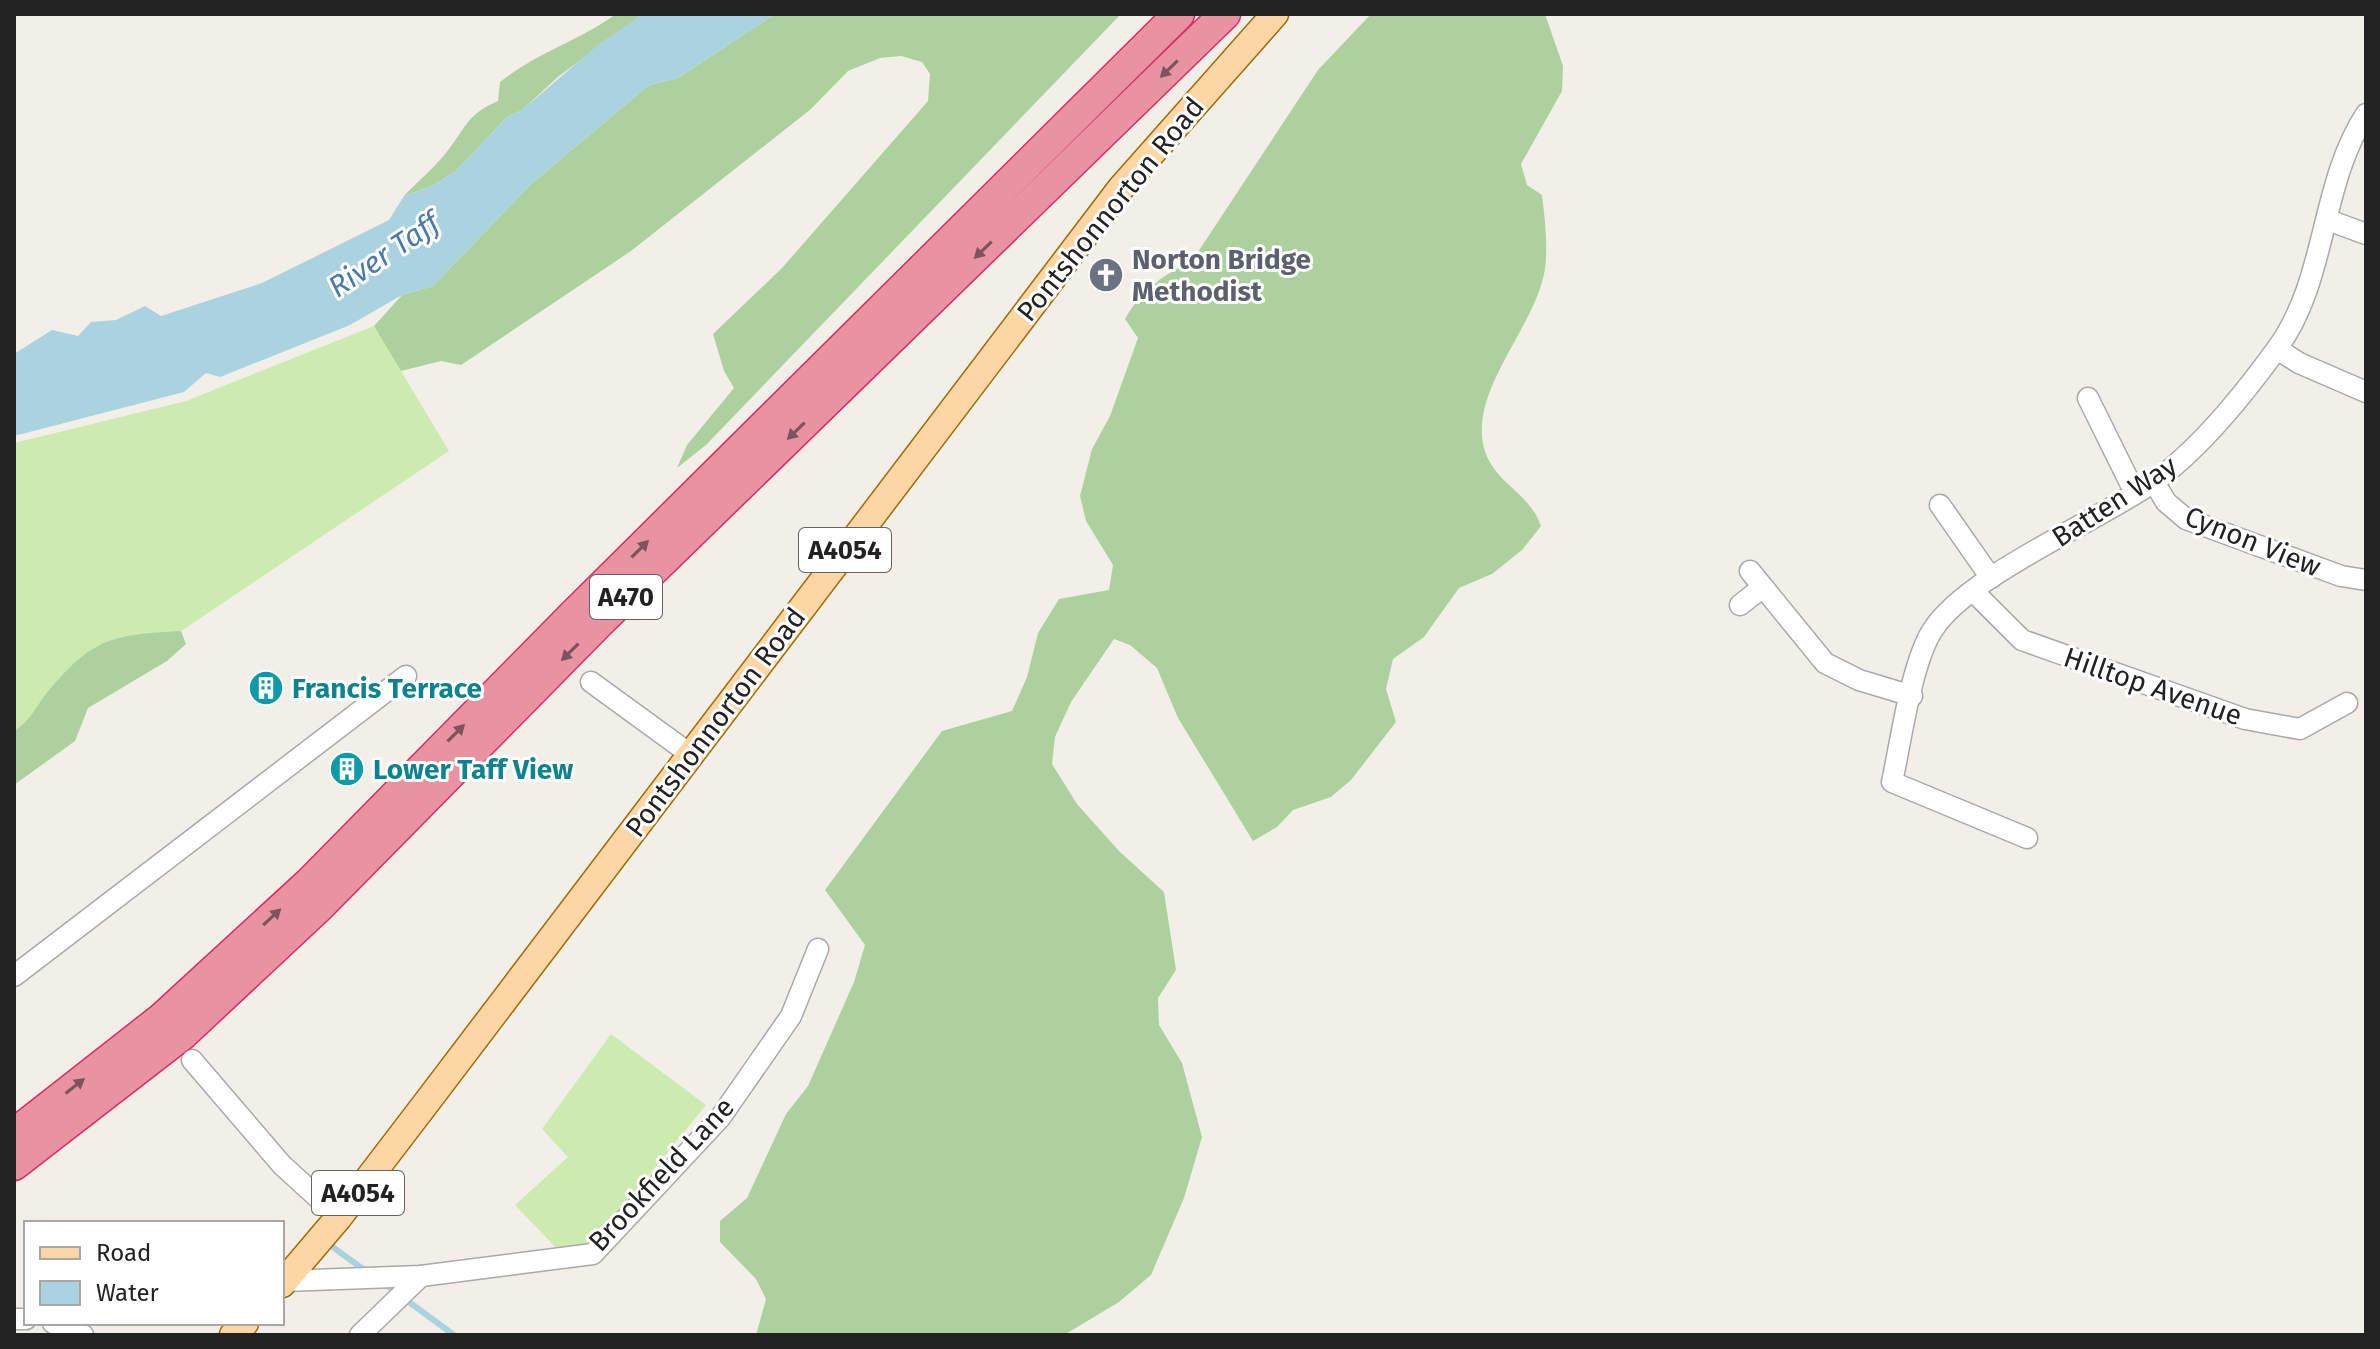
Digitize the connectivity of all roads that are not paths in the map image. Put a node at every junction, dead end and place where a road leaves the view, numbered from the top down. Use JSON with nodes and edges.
{"nodes":[{"id":1,"x":1179,"y":14,"type":"edge"},
{"id":2,"x":1225,"y":14,"type":"edge"},
{"id":3,"x":1275,"y":14,"type":"edge"},
{"id":4,"x":2366,"y":114,"type":"edge"},
{"id":5,"x":2328,"y":220,"type":"junction"},
{"id":6,"x":2366,"y":234,"type":"edge"},
{"id":7,"x":2277,"y":349,"type":"junction"},
{"id":8,"x":2366,"y":392,"type":"edge"},
{"id":9,"x":2088,"y":398,"type":"dead end"},
{"id":10,"x":2154,"y":482,"type":"junction"},
{"id":11,"x":2135,"y":493,"type":"junction"},
{"id":12,"x":1940,"y":505,"type":"dead end"},
{"id":13,"x":1991,"y":578,"type":"junction"},
{"id":14,"x":2366,"y":580,"type":"edge"},
{"id":15,"x":1974,"y":592,"type":"junction"},
{"id":16,"x":1740,"y":605,"type":"dead end"},
{"id":17,"x":406,"y":676,"type":"dead end"},
{"id":18,"x":591,"y":682,"type":"dead end"},
{"id":19,"x":1912,"y":696,"type":"junction"},
{"id":20,"x":2347,"y":703,"type":"dead end"},
{"id":21,"x":690,"y":754,"type":"junction"},
{"id":22,"x":2027,"y":838,"type":"dead end"},
{"id":23,"x":818,"y":949,"type":"dead end"},
{"id":24,"x":14,"y":976,"type":"edge"},
{"id":25,"x":192,"y":1060,"type":"dead end"},
{"id":26,"x":14,"y":1134,"type":"edge"},
{"id":27,"x":14,"y":1165,"type":"edge"},
{"id":28,"x":339,"y":1217,"type":"junction"},
{"id":29,"x":421,"y":1276,"type":"junction"},
{"id":30,"x":284,"y":1281,"type":"edge"},
{"id":31,"x":284,"y":1282,"type":"edge"},
{"id":32,"x":58,"y":1325,"type":"edge"},
{"id":33,"x":83,"y":1335,"type":"edge"},
{"id":34,"x":360,"y":1335,"type":"edge"}],
"edges":[{"from":26,"to":1,"type":"highway","number":"A470","one_way":true},
{"from":2,"to":27,"type":"highway","number":"A470","one_way":true},
{"from":3,"to":21,"type":"main road","name":"Pontshonnorton Road","number":"A4054"},
{"from":4,"to":5,"type":"street","name":"Batten Way"},
{"from":5,"to":6,"type":"street"},
{"from":5,"to":7,"type":"street","name":"Batten Way"},
{"from":7,"to":8,"type":"street"},
{"from":7,"to":10,"type":"street","name":"Batten Way"},
{"from":9,"to":11,"type":"street"},
{"from":10,"to":11,"type":"street","name":"Batten Way"},
{"from":10,"to":14,"type":"street","name":"Cynon View"},
{"from":11,"to":13,"type":"street","name":"Batten Way"},
{"from":12,"to":13,"type":"street"},
{"from":13,"to":15,"type":"street","name":"Batten Way"},
{"from":15,"to":19,"type":"street","name":"Batten Way"},
{"from":15,"to":20,"type":"street","name":"Hilltop Avenue"},
{"from":16,"to":19,"type":"street"},
{"from":17,"to":24,"type":"street"},
{"from":18,"to":21,"type":"street"},
{"from":19,"to":22,"type":"street","name":"Batten Way"},
{"from":21,"to":28,"type":"main road","name":"Pontshonnorton Road","number":"A4054"},
{"from":23,"to":29,"type":"street","name":"Brookfield Lane"},
{"from":25,"to":28,"type":"street"},
{"from":28,"to":30,"type":"main road","number":"A4054"},
{"from":29,"to":31,"type":"street","name":"Brookfield Lane"},
{"from":29,"to":34,"type":"street"},
{"from":32,"to":33,"type":"street"}]}
